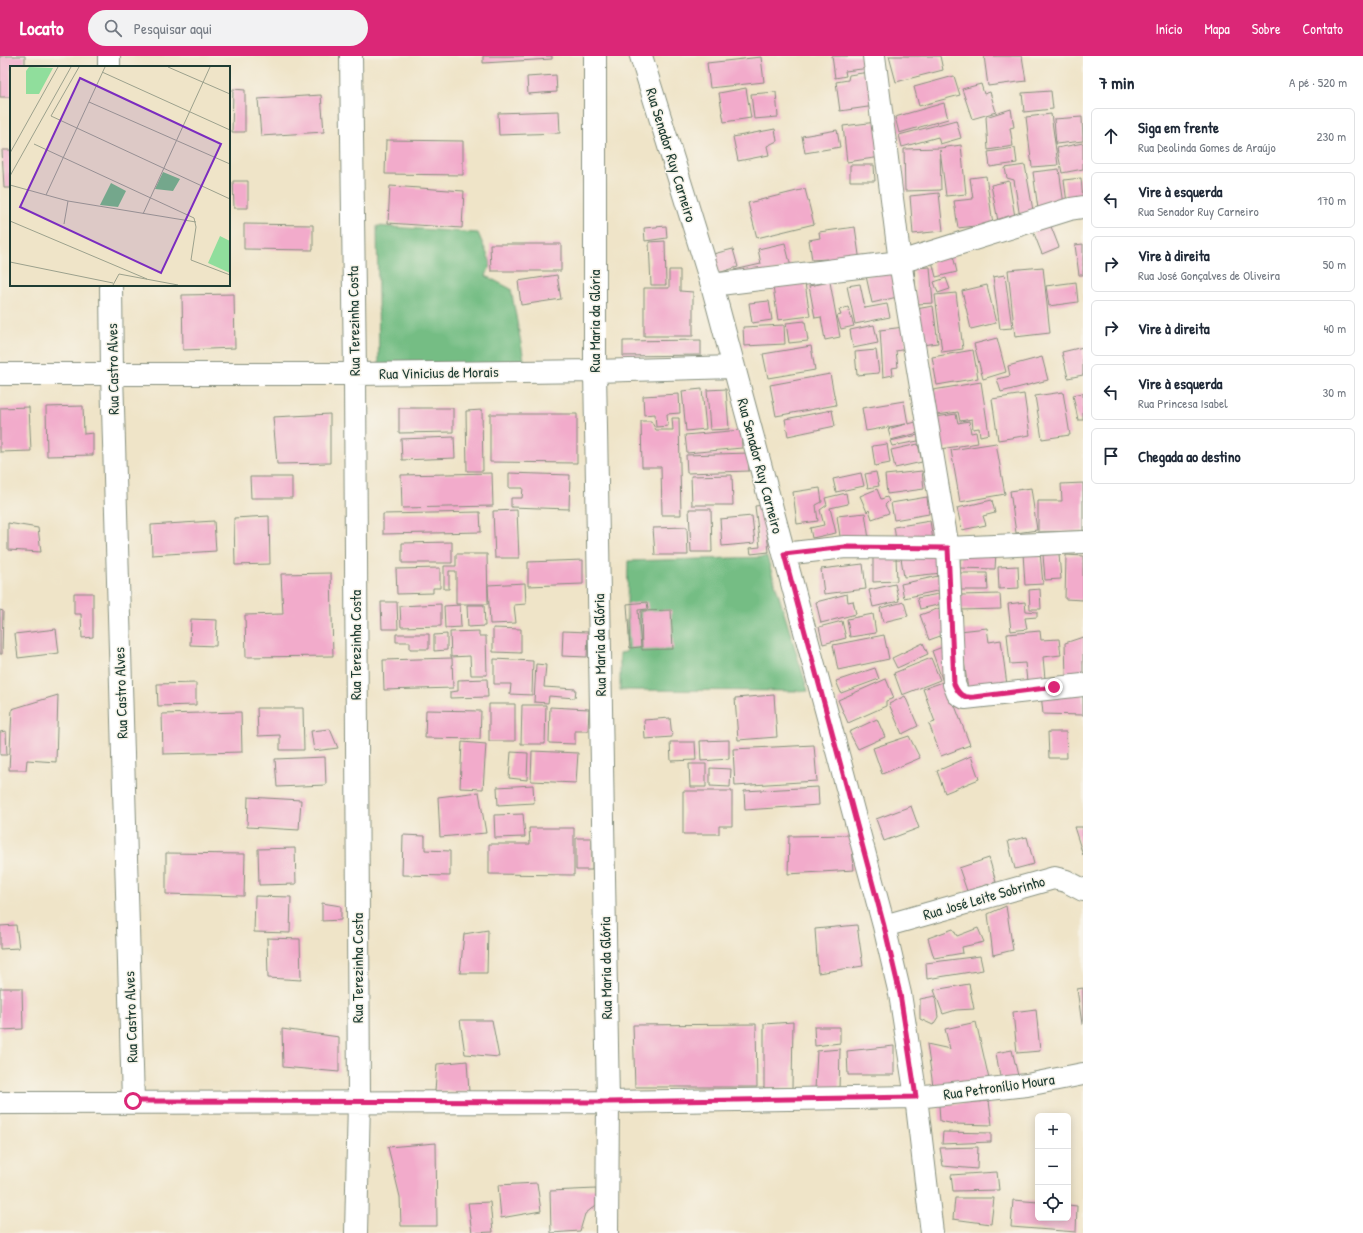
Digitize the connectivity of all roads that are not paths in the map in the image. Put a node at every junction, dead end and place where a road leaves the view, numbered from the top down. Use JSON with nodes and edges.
{"nodes":[{"id":1,"x":109,"y":56,"type":"edge"},
{"id":2,"x":350,"y":56,"type":"edge"},
{"id":3,"x":595,"y":56,"type":"edge"},
{"id":4,"x":641,"y":56,"type":"edge"},
{"id":5,"x":874,"y":56,"type":"edge"},
{"id":6,"x":110,"y":66,"type":"edge"},
{"id":7,"x":1083,"y":207,"type":"edge"},
{"id":8,"x":900,"y":262,"type":"junction"},
{"id":9,"x":712,"y":285,"type":"junction"},
{"id":10,"x":111,"y":286,"type":"edge"},
{"id":11,"x":734,"y":367,"type":"junction"},
{"id":12,"x":595,"y":371,"type":"junction"},
{"id":13,"x":112,"y":373,"type":"junction"},
{"id":14,"x":0,"y":374,"type":"edge"},
{"id":15,"x":355,"y":374,"type":"junction"},
{"id":16,"x":1083,"y":542,"type":"edge"},
{"id":17,"x":948,"y":548,"type":"junction"},
{"id":18,"x":784,"y":554,"type":"junction"},
{"id":19,"x":1083,"y":685,"type":"edge"},
{"id":20,"x":1083,"y":890,"type":"edge"},
{"id":21,"x":884,"y":926,"type":"junction"},
{"id":22,"x":1083,"y":1074,"type":"edge"},
{"id":23,"x":916,"y":1097,"type":"junction"},
{"id":24,"x":133,"y":1101,"type":"junction"},
{"id":25,"x":359,"y":1102,"type":"junction"},
{"id":26,"x":608,"y":1102,"type":"junction"},
{"id":27,"x":0,"y":1103,"type":"edge"},
{"id":28,"x":356,"y":1233,"type":"edge"},
{"id":29,"x":607,"y":1233,"type":"edge"},
{"id":30,"x":932,"y":1233,"type":"edge"}],
"edges":[{"from":1,"to":6,"type":"street"},
{"from":2,"to":15,"type":"street","name":"Rua Terezinha Costa"},
{"from":3,"to":12,"type":"street","name":"Rua Maria da Glória"},
{"from":4,"to":9,"type":"street","name":"Rua Senador Ruy Carneiro"},
{"from":5,"to":8,"type":"street"},
{"from":7,"to":8,"type":"street"},
{"from":8,"to":9,"type":"street"},
{"from":8,"to":17,"type":"street"},
{"from":9,"to":11,"type":"street","name":"Rua Senador Ruy Carneiro"},
{"from":10,"to":13,"type":"street","name":"Rua Castro Alves"},
{"from":11,"to":12,"type":"street","name":"Rua Vinicius de Morais"},
{"from":11,"to":18,"type":"street","name":"Rua Senador Ruy Carneiro"},
{"from":12,"to":15,"type":"street","name":"Rua Vinicius de Morais"},
{"from":12,"to":26,"type":"street","name":"Rua Maria da Glória"},
{"from":13,"to":14,"type":"street","name":"Rua Vinicius de Morais"},
{"from":13,"to":15,"type":"street","name":"Rua Vinicius de Morais"},
{"from":13,"to":24,"type":"street","name":"Rua Castro Alves"},
{"from":15,"to":25,"type":"street","name":"Rua Terezinha Costa"},
{"from":16,"to":17,"type":"street"},
{"from":17,"to":18,"type":"street"},
{"from":17,"to":19,"type":"street"},
{"from":18,"to":21,"type":"street","name":"Rua Senador Ruy Carneiro"},
{"from":20,"to":21,"type":"street","name":"Rua José Leite Sobrinho"},
{"from":21,"to":23,"type":"street","name":"Rua Senador Ruy Carneiro"},
{"from":22,"to":23,"type":"street","name":"Rua Petronílio Moura"},
{"from":23,"to":26,"type":"street","name":"Rua Petronílio Moura"},
{"from":23,"to":30,"type":"street","name":"Rua Senador Ruy Carneiro"},
{"from":24,"to":25,"type":"street","name":"Rua Petronílio Moura"},
{"from":24,"to":27,"type":"street","name":"Rua Petronílio Moura"},
{"from":25,"to":26,"type":"street","name":"Rua Petronílio Moura"},
{"from":25,"to":28,"type":"street","name":"Rua Terezinha Costa"},
{"from":26,"to":29,"type":"street","name":"Rua Maria da Glória"}]}
